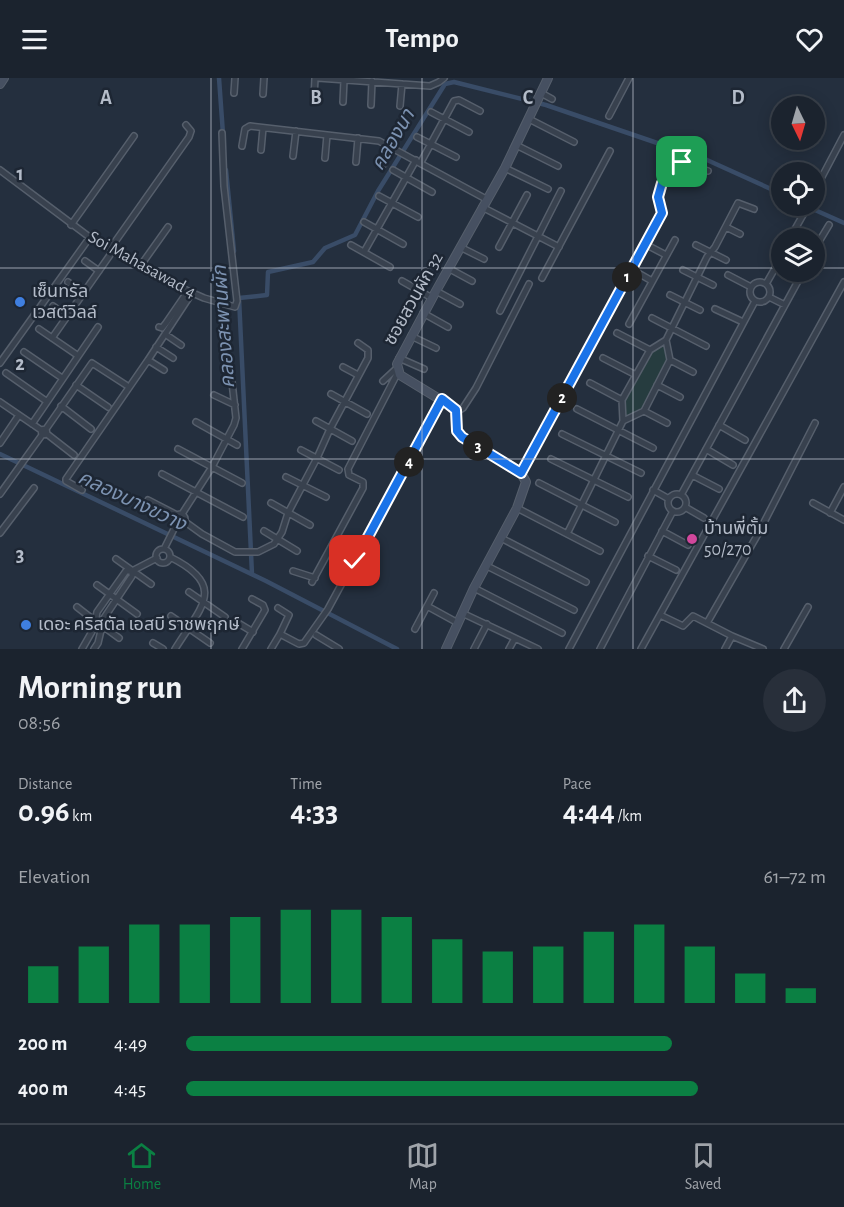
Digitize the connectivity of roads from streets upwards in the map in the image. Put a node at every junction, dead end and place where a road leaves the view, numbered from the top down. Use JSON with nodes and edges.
{"nodes":[{"id":1,"x":4,"y":78,"type":"edge"},
{"id":2,"x":235,"y":78,"type":"edge"},
{"id":3,"x":264,"y":78,"type":"edge"},
{"id":4,"x":316,"y":78,"type":"edge"},
{"id":5,"x":444,"y":78,"type":"edge"},
{"id":6,"x":548,"y":78,"type":"edge"},
{"id":7,"x":629,"y":78,"type":"edge"},
{"id":8,"x":344,"y":80,"type":"edge"},
{"id":9,"x":384,"y":80,"type":"edge"},
{"id":10,"x":372,"y":81,"type":"junction"},
{"id":11,"x":415,"y":81,"type":"edge"},
{"id":12,"x":0,"y":84,"type":"edge"},
{"id":13,"x":402,"y":84,"type":"junction"},
{"id":14,"x":234,"y":93,"type":"dead end"},
{"id":15,"x":541,"y":93,"type":"junction"},
{"id":16,"x":263,"y":94,"type":"dead end"},
{"id":17,"x":314,"y":99,"type":"dead end"},
{"id":18,"x":552,"y":99,"type":"dead end"},
{"id":19,"x":343,"y":102,"type":"dead end"},
{"id":20,"x":372,"y":105,"type":"dead end"},
{"id":21,"x":400,"y":106,"type":"dead end"},
{"id":22,"x":480,"y":111,"type":"dead end"},
{"id":23,"x":431,"y":112,"type":"dead end"},
{"id":24,"x":609,"y":116,"type":"dead end"},
{"id":25,"x":445,"y":119,"type":"junction"},
{"id":26,"x":529,"y":119,"type":"junction"},
{"id":27,"x":186,"y":125,"type":"dead end"},
{"id":28,"x":263,"y":128,"type":"junction"},
{"id":29,"x":296,"y":131,"type":"junction"},
{"id":30,"x":469,"y":132,"type":"dead end"},
{"id":31,"x":222,"y":133,"type":"dead end"},
{"id":32,"x":327,"y":135,"type":"junction"},
{"id":33,"x":844,"y":135,"type":"edge"},
{"id":34,"x":134,"y":136,"type":"dead end"},
{"id":35,"x":417,"y":137,"type":"dead end"},
{"id":36,"x":358,"y":138,"type":"junction"},
{"id":37,"x":574,"y":142,"type":"dead end"},
{"id":38,"x":430,"y":144,"type":"junction"},
{"id":39,"x":387,"y":145,"type":"junction"},
{"id":40,"x":516,"y":145,"type":"junction"},
{"id":41,"x":242,"y":146,"type":"dead end"},
{"id":42,"x":261,"y":150,"type":"dead end"},
{"id":43,"x":610,"y":152,"type":"dead end"},
{"id":44,"x":293,"y":156,"type":"dead end"},
{"id":45,"x":456,"y":157,"type":"dead end"},
{"id":46,"x":325,"y":158,"type":"dead end"},
{"id":47,"x":418,"y":161,"type":"junction"},
{"id":48,"x":356,"y":162,"type":"dead end"},
{"id":49,"x":384,"y":164,"type":"dead end"},
{"id":50,"x":558,"y":166,"type":"dead end"},
{"id":51,"x":505,"y":168,"type":"junction"},
{"id":52,"x":0,"y":170,"type":"edge"},
{"id":53,"x":393,"y":170,"type":"dead end"},
{"id":54,"x":708,"y":171,"type":"dead end"},
{"id":55,"x":825,"y":171,"type":"edge"},
{"id":56,"x":406,"y":178,"type":"junction"},
{"id":57,"x":548,"y":189,"type":"dead end"},
{"id":58,"x":561,"y":190,"type":"dead end"},
{"id":59,"x":432,"y":192,"type":"dead end"},
{"id":60,"x":527,"y":195,"type":"dead end"},
{"id":61,"x":379,"y":196,"type":"dead end"},
{"id":62,"x":392,"y":203,"type":"junction"},
{"id":63,"x":484,"y":203,"type":"junction"},
{"id":64,"x":754,"y":209,"type":"dead end"},
{"id":65,"x":418,"y":217,"type":"dead end"},
{"id":66,"x":513,"y":221,"type":"junction"},
{"id":67,"x":364,"y":222,"type":"dead end"},
{"id":68,"x":70,"y":225,"type":"junction"},
{"id":69,"x":828,"y":225,"type":"dead end"},
{"id":70,"x":168,"y":227,"type":"dead end"},
{"id":71,"x":726,"y":227,"type":"junction"},
{"id":72,"x":377,"y":230,"type":"junction"},
{"id":73,"x":825,"y":230,"type":"edge"},
{"id":74,"x":740,"y":234,"type":"dead end"},
{"id":75,"x":539,"y":235,"type":"junction"},
{"id":76,"x":90,"y":237,"type":"junction"},
{"id":77,"x":675,"y":240,"type":"dead end"},
{"id":78,"x":403,"y":244,"type":"dead end"},
{"id":79,"x":645,"y":244,"type":"junction"},
{"id":80,"x":351,"y":245,"type":"dead end"},
{"id":81,"x":696,"y":245,"type":"dead end"},
{"id":82,"x":460,"y":247,"type":"junction"},
{"id":83,"x":559,"y":247,"type":"junction"},
{"id":84,"x":499,"y":248,"type":"dead end"},
{"id":85,"x":110,"y":252,"type":"junction"},
{"id":86,"x":364,"y":252,"type":"junction"},
{"id":87,"x":711,"y":252,"type":"junction"},
{"id":88,"x":666,"y":255,"type":"junction"},
{"id":89,"x":484,"y":259,"type":"dead end"},
{"id":90,"x":726,"y":260,"type":"dead end"},
{"id":91,"x":85,"y":261,"type":"dead end"},
{"id":92,"x":141,"y":265,"type":"junction"},
{"id":93,"x":390,"y":267,"type":"dead end"},
{"id":94,"x":448,"y":268,"type":"junction"},
{"id":95,"x":631,"y":269,"type":"junction"},
{"id":96,"x":683,"y":270,"type":"dead end"},
{"id":97,"x":99,"y":271,"type":"junction"},
{"id":98,"x":728,"y":275,"type":"dead end"},
{"id":99,"x":771,"y":275,"type":"edge"},
{"id":100,"x":697,"y":277,"type":"junction"},
{"id":101,"x":542,"y":278,"type":"dead end"},
{"id":102,"x":402,"y":281,"type":"dead end"},
{"id":103,"x":472,"y":281,"type":"dead end"},
{"id":104,"x":652,"y":281,"type":"junction"},
{"id":105,"x":68,"y":282,"type":"dead end"},
{"id":106,"x":797,"y":282,"type":"edge"},
{"id":107,"x":844,"y":282,"type":"edge"},
{"id":108,"x":529,"y":284,"type":"dead end"},
{"id":109,"x":766,"y":284,"type":"junction"},
{"id":110,"x":712,"y":285,"type":"dead end"},
{"id":111,"x":751,"y":287,"type":"junction"},
{"id":112,"x":190,"y":292,"type":"junction"},
{"id":113,"x":83,"y":293,"type":"junction"},
{"id":114,"x":434,"y":294,"type":"junction"},
{"id":115,"x":670,"y":295,"type":"dead end"},
{"id":116,"x":769,"y":297,"type":"junction"},
{"id":117,"x":755,"y":301,"type":"junction"},
{"id":118,"x":684,"y":302,"type":"junction"},
{"id":119,"x":460,"y":304,"type":"dead end"},
{"id":120,"x":784,"y":305,"type":"junction"},
{"id":121,"x":53,"y":306,"type":"dead end"},
{"id":122,"x":716,"y":309,"type":"dead end"},
{"id":123,"x":700,"y":310,"type":"dead end"},
{"id":124,"x":500,"y":311,"type":"dead end"},
{"id":125,"x":423,"y":313,"type":"junction"},
{"id":126,"x":67,"y":316,"type":"junction"},
{"id":127,"x":652,"y":318,"type":"dead end"},
{"id":128,"x":743,"y":322,"type":"junction"},
{"id":129,"x":629,"y":324,"type":"dead end"},
{"id":130,"x":98,"y":327,"type":"dead end"},
{"id":131,"x":159,"y":327,"type":"dead end"},
{"id":132,"x":448,"y":327,"type":"dead end"},
{"id":133,"x":672,"y":328,"type":"junction"},
{"id":134,"x":39,"y":329,"type":"dead end"},
{"id":135,"x":617,"y":333,"type":"dead end"},
{"id":136,"x":165,"y":334,"type":"junction"},
{"id":137,"x":411,"y":336,"type":"junction"},
{"id":138,"x":52,"y":338,"type":"junction"},
{"id":139,"x":666,"y":340,"type":"junction"},
{"id":140,"x":358,"y":343,"type":"dead end"},
{"id":141,"x":181,"y":345,"type":"dead end"},
{"id":142,"x":706,"y":346,"type":"dead end"},
{"id":143,"x":156,"y":347,"type":"junction"},
{"id":144,"x":436,"y":348,"type":"dead end"},
{"id":145,"x":650,"y":350,"type":"junction"},
{"id":146,"x":24,"y":352,"type":"dead end"},
{"id":147,"x":77,"y":356,"type":"junction"},
{"id":148,"x":173,"y":358,"type":"dead end"},
{"id":149,"x":399,"y":358,"type":"junction"},
{"id":150,"x":603,"y":358,"type":"dead end"},
{"id":151,"x":148,"y":360,"type":"junction"},
{"id":152,"x":669,"y":360,"type":"junction"},
{"id":153,"x":0,"y":363,"type":"edge"},
{"id":154,"x":343,"y":367,"type":"dead end"},
{"id":155,"x":424,"y":369,"type":"dead end"},
{"id":156,"x":164,"y":370,"type":"dead end"},
{"id":157,"x":397,"y":370,"type":"junction"},
{"id":158,"x":693,"y":372,"type":"dead end"},
{"id":159,"x":6,"y":373,"type":"dead end"},
{"id":160,"x":358,"y":375,"type":"junction"},
{"id":161,"x":636,"y":375,"type":"junction"},
{"id":162,"x":62,"y":378,"type":"junction"},
{"id":163,"x":382,"y":381,"type":"dead end"},
{"id":164,"x":232,"y":382,"type":"dead end"},
{"id":165,"x":590,"y":383,"type":"dead end"},
{"id":166,"x":76,"y":385,"type":"junction"},
{"id":167,"x":657,"y":385,"type":"junction"},
{"id":168,"x":126,"y":386,"type":"dead end"},
{"id":169,"x":214,"y":394,"type":"dead end"},
{"id":170,"x":331,"y":394,"type":"dead end"},
{"id":171,"x":680,"y":397,"type":"dead end"},
{"id":172,"x":442,"y":399,"type":"junction"},
{"id":173,"x":622,"y":400,"type":"junction"},
{"id":174,"x":46,"y":401,"type":"junction"},
{"id":175,"x":344,"y":401,"type":"junction"},
{"id":176,"x":0,"y":402,"type":"edge"},
{"id":177,"x":235,"y":405,"type":"junction"},
{"id":178,"x":61,"y":406,"type":"junction"},
{"id":179,"x":108,"y":406,"type":"dead end"},
{"id":180,"x":577,"y":409,"type":"dead end"},
{"id":181,"x":644,"y":411,"type":"junction"},
{"id":182,"x":457,"y":412,"type":"junction"},
{"id":183,"x":367,"y":414,"type":"dead end"},
{"id":184,"x":19,"y":415,"type":"junction"},
{"id":185,"x":316,"y":421,"type":"dead end"},
{"id":186,"x":623,"y":421,"type":"junction"},
{"id":187,"x":196,"y":422,"type":"dead end"},
{"id":188,"x":667,"y":423,"type":"dead end"},
{"id":189,"x":815,"y":423,"type":"dead end"},
{"id":190,"x":32,"y":424,"type":"junction"},
{"id":191,"x":719,"y":425,"type":"junction"},
{"id":192,"x":91,"y":429,"type":"dead end"},
{"id":193,"x":330,"y":429,"type":"junction"},
{"id":194,"x":619,"y":430,"type":"junction"},
{"id":195,"x":44,"y":432,"type":"junction"},
{"id":196,"x":562,"y":434,"type":"dead end"},
{"id":197,"x":227,"y":439,"type":"junction"},
{"id":198,"x":745,"y":440,"type":"dead end"},
{"id":199,"x":352,"y":441,"type":"dead end"},
{"id":200,"x":0,"y":442,"type":"edge"},
{"id":201,"x":237,"y":445,"type":"dead end"},
{"id":202,"x":653,"y":448,"type":"dead end"},
{"id":203,"x":178,"y":449,"type":"dead end"},
{"id":204,"x":706,"y":449,"type":"junction"},
{"id":205,"x":301,"y":450,"type":"dead end"},
{"id":206,"x":74,"y":455,"type":"dead end"},
{"id":207,"x":606,"y":456,"type":"junction"},
{"id":208,"x":317,"y":458,"type":"junction"},
{"id":209,"x":551,"y":459,"type":"dead end"},
{"id":210,"x":733,"y":465,"type":"dead end"},
{"id":211,"x":212,"y":467,"type":"junction"},
{"id":212,"x":339,"y":470,"type":"dead end"},
{"id":213,"x":521,"y":473,"type":"junction"},
{"id":214,"x":640,"y":473,"type":"dead end"},
{"id":215,"x":162,"y":474,"type":"dead end"},
{"id":216,"x":692,"y":475,"type":"junction"},
{"id":217,"x":286,"y":477,"type":"dead end"},
{"id":218,"x":594,"y":481,"type":"junction"},
{"id":219,"x":242,"y":483,"type":"dead end"},
{"id":220,"x":539,"y":483,"type":"dead end"},
{"id":221,"x":302,"y":485,"type":"junction"},
{"id":222,"x":844,"y":487,"type":"edge"},
{"id":223,"x":34,"y":488,"type":"dead end"},
{"id":224,"x":653,"y":489,"type":"junction"},
{"id":225,"x":718,"y":489,"type":"dead end"},
{"id":226,"x":82,"y":490,"type":"dead end"},
{"id":227,"x":197,"y":492,"type":"junction"},
{"id":228,"x":0,"y":494,"type":"edge"},
{"id":229,"x":681,"y":495,"type":"junction"},
{"id":230,"x":326,"y":497,"type":"dead end"},
{"id":231,"x":628,"y":497,"type":"dead end"},
{"id":232,"x":669,"y":499,"type":"junction"},
{"id":233,"x":148,"y":500,"type":"dead end"},
{"id":234,"x":271,"y":503,"type":"dead end"},
{"id":235,"x":813,"y":503,"type":"dead end"},
{"id":236,"x":582,"y":505,"type":"junction"},
{"id":237,"x":685,"y":507,"type":"junction"},
{"id":238,"x":517,"y":508,"type":"junction"},
{"id":239,"x":673,"y":511,"type":"junction"},
{"id":240,"x":288,"y":513,"type":"junction"},
{"id":241,"x":830,"y":513,"type":"junction"},
{"id":242,"x":243,"y":517,"type":"dead end"},
{"id":243,"x":180,"y":518,"type":"junction"},
{"id":244,"x":704,"y":518,"type":"dead end"},
{"id":245,"x":844,"y":520,"type":"edge"},
{"id":246,"x":615,"y":522,"type":"dead end"},
{"id":247,"x":310,"y":525,"type":"dead end"},
{"id":248,"x":264,"y":531,"type":"dead end"},
{"id":249,"x":662,"y":531,"type":"junction"},
{"id":250,"x":0,"y":533,"type":"edge"},
{"id":251,"x":567,"y":534,"type":"junction"},
{"id":252,"x":501,"y":538,"type":"junction"},
{"id":253,"x":277,"y":540,"type":"junction"},
{"id":254,"x":688,"y":545,"type":"dead end"},
{"id":255,"x":165,"y":549,"type":"junction"},
{"id":256,"x":297,"y":551,"type":"dead end"},
{"id":257,"x":600,"y":551,"type":"dead end"},
{"id":258,"x":648,"y":556,"type":"junction"},
{"id":259,"x":170,"y":557,"type":"junction"},
{"id":260,"x":157,"y":558,"type":"junction"},
{"id":261,"x":116,"y":559,"type":"dead end"},
{"id":262,"x":487,"y":566,"type":"junction"},
{"id":263,"x":132,"y":570,"type":"junction"},
{"id":264,"x":675,"y":570,"type":"dead end"},
{"id":265,"x":293,"y":571,"type":"dead end"},
{"id":266,"x":586,"y":582,"type":"dead end"},
{"id":267,"x":151,"y":584,"type":"dead end"},
{"id":268,"x":97,"y":585,"type":"dead end"},
{"id":269,"x":474,"y":588,"type":"junction"},
{"id":270,"x":189,"y":592,"type":"dead end"},
{"id":271,"x":434,"y":593,"type":"dead end"},
{"id":272,"x":108,"y":595,"type":"junction"},
{"id":273,"x":252,"y":599,"type":"dead end"},
{"id":274,"x":116,"y":600,"type":"junction"},
{"id":275,"x":205,"y":603,"type":"junction"},
{"id":276,"x":427,"y":606,"type":"junction"},
{"id":277,"x":78,"y":607,"type":"dead end"},
{"id":278,"x":808,"y":607,"type":"dead end"},
{"id":279,"x":278,"y":608,"type":"dead end"},
{"id":280,"x":574,"y":610,"type":"dead end"},
{"id":281,"x":462,"y":613,"type":"junction"},
{"id":282,"x":137,"y":614,"type":"dead end"},
{"id":283,"x":660,"y":615,"type":"junction"},
{"id":284,"x":171,"y":616,"type":"dead end"},
{"id":285,"x":225,"y":617,"type":"dead end"},
{"id":286,"x":95,"y":621,"type":"junction"},
{"id":287,"x":238,"y":623,"type":"dead end"},
{"id":288,"x":458,"y":623,"type":"junction"},
{"id":289,"x":707,"y":623,"type":"junction"},
{"id":290,"x":487,"y":624,"type":"junction"},
{"id":291,"x":104,"y":627,"type":"junction"},
{"id":292,"x":188,"y":629,"type":"junction"},
{"id":293,"x":415,"y":629,"type":"dead end"},
{"id":294,"x":253,"y":632,"type":"junction"},
{"id":295,"x":562,"y":633,"type":"dead end"},
{"id":296,"x":280,"y":634,"type":"junction"},
{"id":297,"x":316,"y":635,"type":"dead end"},
{"id":298,"x":732,"y":636,"type":"junction"},
{"id":299,"x":118,"y":638,"type":"dead end"},
{"id":300,"x":515,"y":638,"type":"junction"},
{"id":301,"x":153,"y":643,"type":"dead end"},
{"id":302,"x":210,"y":643,"type":"dead end"},
{"id":303,"x":787,"y":648,"type":"edge"},
{"id":304,"x":82,"y":649,"type":"edge"},
{"id":305,"x":94,"y":649,"type":"edge"},
{"id":306,"x":164,"y":649,"type":"edge"},
{"id":307,"x":175,"y":649,"type":"edge"},
{"id":308,"x":242,"y":649,"type":"edge"},
{"id":309,"x":271,"y":649,"type":"edge"},
{"id":310,"x":339,"y":649,"type":"edge"},
{"id":311,"x":446,"y":649,"type":"edge"},
{"id":312,"x":474,"y":649,"type":"edge"},
{"id":313,"x":509,"y":649,"type":"edge"},
{"id":314,"x":538,"y":649,"type":"edge"},
{"id":315,"x":569,"y":649,"type":"edge"},
{"id":316,"x":600,"y":649,"type":"edge"},
{"id":317,"x":641,"y":649,"type":"edge"},
{"id":318,"x":725,"y":649,"type":"edge"},
{"id":319,"x":763,"y":649,"type":"edge"}],
"edges":[{"from":1,"to":12,"type":"street"},
{"from":2,"to":14,"type":"street"},
{"from":3,"to":16,"type":"street"},
{"from":4,"to":8,"type":"street"},
{"from":4,"to":17,"type":"street"},
{"from":5,"to":11,"type":"street"},
{"from":6,"to":15,"type":"street","name":"ซอยสวนผัก 32"},
{"from":7,"to":24,"type":"street"},
{"from":8,"to":10,"type":"street"},
{"from":8,"to":19,"type":"street"},
{"from":9,"to":10,"type":"street"},
{"from":9,"to":13,"type":"street"},
{"from":10,"to":20,"type":"street"},
{"from":11,"to":13,"type":"street"},
{"from":13,"to":21,"type":"street"},
{"from":15,"to":18,"type":"street"},
{"from":15,"to":26,"type":"street","name":"ซอยสวนผัก 32"},
{"from":22,"to":25,"type":"street"},
{"from":23,"to":25,"type":"street"},
{"from":25,"to":30,"type":"street"},
{"from":25,"to":38,"type":"street"},
{"from":26,"to":37,"type":"street"},
{"from":26,"to":40,"type":"street","name":"ซอยสวนผัก 32"},
{"from":27,"to":85,"type":"street"},
{"from":28,"to":29,"type":"street"},
{"from":28,"to":41,"type":"street"},
{"from":28,"to":42,"type":"street"},
{"from":29,"to":32,"type":"street"},
{"from":29,"to":44,"type":"street"},
{"from":31,"to":112,"type":"street","name":"Soi Mahasawad 4"},
{"from":32,"to":36,"type":"street"},
{"from":32,"to":46,"type":"street"},
{"from":33,"to":55,"type":"street"},
{"from":34,"to":68,"type":"street"},
{"from":35,"to":38,"type":"street"},
{"from":36,"to":39,"type":"street"},
{"from":36,"to":48,"type":"street"},
{"from":38,"to":45,"type":"street"},
{"from":38,"to":47,"type":"street"},
{"from":39,"to":47,"type":"street"},
{"from":39,"to":49,"type":"street"},
{"from":40,"to":50,"type":"street"},
{"from":40,"to":51,"type":"street","name":"ซอยสวนผัก 32"},
{"from":43,"to":83,"type":"street"},
{"from":47,"to":56,"type":"street"},
{"from":47,"to":63,"type":"street"},
{"from":51,"to":57,"type":"street"},
{"from":51,"to":63,"type":"street","name":"ซอยสวนผัก 32"},
{"from":52,"to":68,"type":"street","name":"Soi Mahasawad 4"},
{"from":53,"to":56,"type":"street"},
{"from":54,"to":79,"type":"street"},
{"from":56,"to":59,"type":"street"},
{"from":56,"to":62,"type":"street"},
{"from":58,"to":75,"type":"street"},
{"from":60,"to":66,"type":"street"},
{"from":61,"to":62,"type":"street"},
{"from":62,"to":65,"type":"street"},
{"from":62,"to":72,"type":"street"},
{"from":63,"to":66,"type":"street"},
{"from":63,"to":82,"type":"street","name":"ซอยสวนผัก 32"},
{"from":64,"to":71,"type":"street"},
{"from":66,"to":75,"type":"street"},
{"from":66,"to":84,"type":"street"},
{"from":67,"to":72,"type":"street"},
{"from":68,"to":76,"type":"street","name":"Soi Mahasawad 4"},
{"from":69,"to":73,"type":"street"},
{"from":70,"to":92,"type":"street"},
{"from":71,"to":74,"type":"street"},
{"from":71,"to":87,"type":"street"},
{"from":72,"to":78,"type":"street"},
{"from":72,"to":86,"type":"street"},
{"from":75,"to":83,"type":"street"},
{"from":75,"to":124,"type":"street"},
{"from":76,"to":85,"type":"street","name":"Soi Mahasawad 4"},
{"from":76,"to":153,"type":"street"},
{"from":77,"to":88,"type":"street"},
{"from":79,"to":88,"type":"street"},
{"from":79,"to":95,"type":"street"},
{"from":80,"to":86,"type":"street"},
{"from":81,"to":87,"type":"street"},
{"from":82,"to":89,"type":"street"},
{"from":82,"to":94,"type":"street","name":"ซอยสวนผัก 32"},
{"from":83,"to":101,"type":"street"},
{"from":85,"to":92,"type":"street","name":"Soi Mahasawad 4"},
{"from":85,"to":97,"type":"street"},
{"from":86,"to":93,"type":"street"},
{"from":87,"to":90,"type":"street"},
{"from":87,"to":100,"type":"street"},
{"from":88,"to":104,"type":"street"},
{"from":91,"to":97,"type":"street"},
{"from":92,"to":112,"type":"street","name":"Soi Mahasawad 4"},
{"from":94,"to":103,"type":"street"},
{"from":94,"to":114,"type":"street","name":"ซอยสวนผัก 32"},
{"from":95,"to":104,"type":"street"},
{"from":95,"to":213,"type":"street"},
{"from":96,"to":100,"type":"street"},
{"from":97,"to":113,"type":"street"},
{"from":98,"to":111,"type":"street"},
{"from":99,"to":109,"type":"street"},
{"from":100,"to":110,"type":"street"},
{"from":100,"to":118,"type":"street"},
{"from":102,"to":114,"type":"street"},
{"from":104,"to":129,"type":"street"},
{"from":105,"to":113,"type":"street"},
{"from":106,"to":120,"type":"street"},
{"from":107,"to":283,"type":"street"},
{"from":108,"to":182,"type":"street"},
{"from":109,"to":111,"type":"street"},
{"from":109,"to":116,"type":"street"},
{"from":111,"to":117,"type":"street"},
{"from":112,"to":131,"type":"street"},
{"from":112,"to":136,"type":"street"},
{"from":113,"to":126,"type":"street"},
{"from":114,"to":119,"type":"street"},
{"from":114,"to":125,"type":"street","name":"ซอยสวนผัก 32"},
{"from":115,"to":118,"type":"street"},
{"from":116,"to":117,"type":"street"},
{"from":116,"to":120,"type":"street"},
{"from":117,"to":128,"type":"street"},
{"from":118,"to":123,"type":"street"},
{"from":118,"to":133,"type":"street"},
{"from":120,"to":191,"type":"street"},
{"from":121,"to":126,"type":"street"},
{"from":122,"to":128,"type":"street"},
{"from":125,"to":132,"type":"street"},
{"from":125,"to":137,"type":"street","name":"ซอยสวนผัก 32"},
{"from":126,"to":138,"type":"street"},
{"from":127,"to":133,"type":"street"},
{"from":128,"to":224,"type":"street"},
{"from":130,"to":147,"type":"street"},
{"from":133,"to":139,"type":"street"},
{"from":133,"to":142,"type":"street"},
{"from":134,"to":138,"type":"street"},
{"from":135,"to":145,"type":"street"},
{"from":136,"to":141,"type":"street"},
{"from":136,"to":143,"type":"street"},
{"from":137,"to":144,"type":"street"},
{"from":137,"to":149,"type":"street","name":"ซอยสวนผัก 32"},
{"from":138,"to":147,"type":"street"},
{"from":139,"to":145,"type":"street"},
{"from":139,"to":152,"type":"street"},
{"from":140,"to":160,"type":"street"},
{"from":143,"to":148,"type":"street"},
{"from":143,"to":151,"type":"street"},
{"from":145,"to":161,"type":"street"},
{"from":146,"to":162,"type":"street"},
{"from":147,"to":162,"type":"street"},
{"from":149,"to":155,"type":"street"},
{"from":149,"to":157,"type":"street","name":"ซอยสวนผัก 32"},
{"from":150,"to":161,"type":"street"},
{"from":151,"to":156,"type":"street"},
{"from":151,"to":226,"type":"street"},
{"from":152,"to":158,"type":"street"},
{"from":152,"to":167,"type":"street"},
{"from":154,"to":160,"type":"street"},
{"from":157,"to":163,"type":"street"},
{"from":157,"to":172,"type":"street","name":"ซอยสวนผัก 32"},
{"from":157,"to":265,"type":"street"},
{"from":159,"to":174,"type":"street"},
{"from":160,"to":175,"type":"street"},
{"from":161,"to":173,"type":"street"},
{"from":162,"to":174,"type":"street"},
{"from":164,"to":177,"type":"street"},
{"from":165,"to":173,"type":"street"},
{"from":166,"to":168,"type":"street"},
{"from":166,"to":178,"type":"street"},
{"from":166,"to":179,"type":"street"},
{"from":167,"to":171,"type":"street"},
{"from":167,"to":181,"type":"street"},
{"from":169,"to":177,"type":"street"},
{"from":170,"to":175,"type":"street"},
{"from":172,"to":182,"type":"street","name":"ซอยสวนผัก 32"},
{"from":172,"to":296,"type":"street"},
{"from":173,"to":186,"type":"street"},
{"from":174,"to":190,"type":"street"},
{"from":175,"to":183,"type":"street"},
{"from":175,"to":193,"type":"street"},
{"from":176,"to":184,"type":"street"},
{"from":177,"to":197,"type":"street"},
{"from":178,"to":192,"type":"street"},
{"from":178,"to":195,"type":"street"},
{"from":180,"to":194,"type":"street"},
{"from":181,"to":186,"type":"street"},
{"from":181,"to":188,"type":"street"},
{"from":182,"to":213,"type":"street"},
{"from":184,"to":190,"type":"street"},
{"from":184,"to":200,"type":"street"},
{"from":185,"to":193,"type":"street"},
{"from":186,"to":194,"type":"street"},
{"from":187,"to":197,"type":"street"},
{"from":189,"to":289,"type":"street"},
{"from":190,"to":195,"type":"street"},
{"from":191,"to":198,"type":"street"},
{"from":191,"to":204,"type":"street"},
{"from":193,"to":199,"type":"street"},
{"from":193,"to":208,"type":"street"},
{"from":194,"to":202,"type":"street"},
{"from":194,"to":207,"type":"street"},
{"from":195,"to":206,"type":"street"},
{"from":195,"to":228,"type":"street"},
{"from":196,"to":207,"type":"street"},
{"from":197,"to":201,"type":"street"},
{"from":197,"to":211,"type":"street"},
{"from":203,"to":211,"type":"street"},
{"from":204,"to":210,"type":"street"},
{"from":204,"to":216,"type":"street"},
{"from":205,"to":208,"type":"street"},
{"from":207,"to":214,"type":"street"},
{"from":207,"to":218,"type":"street"},
{"from":208,"to":212,"type":"street"},
{"from":208,"to":221,"type":"street"},
{"from":209,"to":218,"type":"street"},
{"from":211,"to":219,"type":"street"},
{"from":211,"to":227,"type":"street"},
{"from":213,"to":238,"type":"street"},
{"from":215,"to":227,"type":"street"},
{"from":216,"to":225,"type":"street"},
{"from":216,"to":229,"type":"street"},
{"from":217,"to":221,"type":"street"},
{"from":218,"to":231,"type":"street"},
{"from":218,"to":236,"type":"street"},
{"from":220,"to":236,"type":"street"},
{"from":221,"to":230,"type":"street"},
{"from":221,"to":240,"type":"street"},
{"from":222,"to":241,"type":"street"},
{"from":223,"to":250,"type":"street"},
{"from":224,"to":232,"type":"street"},
{"from":224,"to":315,"type":"street"},
{"from":227,"to":242,"type":"street"},
{"from":227,"to":243,"type":"street"},
{"from":229,"to":232,"type":"street"},
{"from":229,"to":237,"type":"street"},
{"from":232,"to":239,"type":"street"},
{"from":233,"to":243,"type":"street"},
{"from":234,"to":240,"type":"street"},
{"from":235,"to":241,"type":"street"},
{"from":236,"to":246,"type":"street"},
{"from":236,"to":251,"type":"street"},
{"from":237,"to":239,"type":"street"},
{"from":237,"to":244,"type":"street"},
{"from":238,"to":251,"type":"street"},
{"from":238,"to":252,"type":"street"},
{"from":239,"to":249,"type":"street"},
{"from":240,"to":247,"type":"street"},
{"from":240,"to":253,"type":"street"},
{"from":241,"to":245,"type":"street"},
{"from":243,"to":253,"type":"street"},
{"from":243,"to":255,"type":"street"},
{"from":248,"to":253,"type":"street"},
{"from":249,"to":254,"type":"street"},
{"from":249,"to":258,"type":"street"},
{"from":251,"to":257,"type":"street"},
{"from":252,"to":262,"type":"street"},
{"from":252,"to":266,"type":"street"},
{"from":253,"to":256,"type":"street"},
{"from":255,"to":259,"type":"street"},
{"from":255,"to":260,"type":"street"},
{"from":258,"to":264,"type":"street"},
{"from":258,"to":316,"type":"street"},
{"from":259,"to":260,"type":"street"},
{"from":259,"to":275,"type":"street"},
{"from":260,"to":263,"type":"street"},
{"from":261,"to":263,"type":"street"},
{"from":262,"to":269,"type":"street"},
{"from":262,"to":280,"type":"street"},
{"from":263,"to":267,"type":"street"},
{"from":263,"to":272,"type":"street"},
{"from":263,"to":274,"type":"street"},
{"from":268,"to":272,"type":"street"},
{"from":269,"to":281,"type":"street"},
{"from":269,"to":295,"type":"street"},
{"from":270,"to":275,"type":"street"},
{"from":271,"to":276,"type":"street"},
{"from":272,"to":274,"type":"street"},
{"from":272,"to":286,"type":"street"},
{"from":273,"to":294,"type":"street"},
{"from":274,"to":282,"type":"street"},
{"from":274,"to":291,"type":"street"},
{"from":275,"to":285,"type":"street"},
{"from":275,"to":292,"type":"street"},
{"from":276,"to":288,"type":"street"},
{"from":276,"to":293,"type":"street"},
{"from":277,"to":286,"type":"street"},
{"from":278,"to":303,"type":"street"},
{"from":279,"to":296,"type":"street"},
{"from":281,"to":288,"type":"street"},
{"from":281,"to":290,"type":"street"},
{"from":283,"to":289,"type":"street"},
{"from":283,"to":317,"type":"street"},
{"from":284,"to":292,"type":"street"},
{"from":286,"to":304,"type":"street"},
{"from":287,"to":294,"type":"street"},
{"from":288,"to":311,"type":"street"},
{"from":289,"to":298,"type":"street"},
{"from":290,"to":300,"type":"street"},
{"from":290,"to":312,"type":"street"},
{"from":291,"to":299,"type":"street"},
{"from":291,"to":305,"type":"street"},
{"from":292,"to":302,"type":"street"},
{"from":292,"to":307,"type":"street"},
{"from":294,"to":308,"type":"street"},
{"from":296,"to":309,"type":"street"},
{"from":297,"to":310,"type":"street"},
{"from":298,"to":318,"type":"street"},
{"from":298,"to":319,"type":"street"},
{"from":300,"to":313,"type":"street"},
{"from":300,"to":314,"type":"street"},
{"from":301,"to":306,"type":"street"}]}
